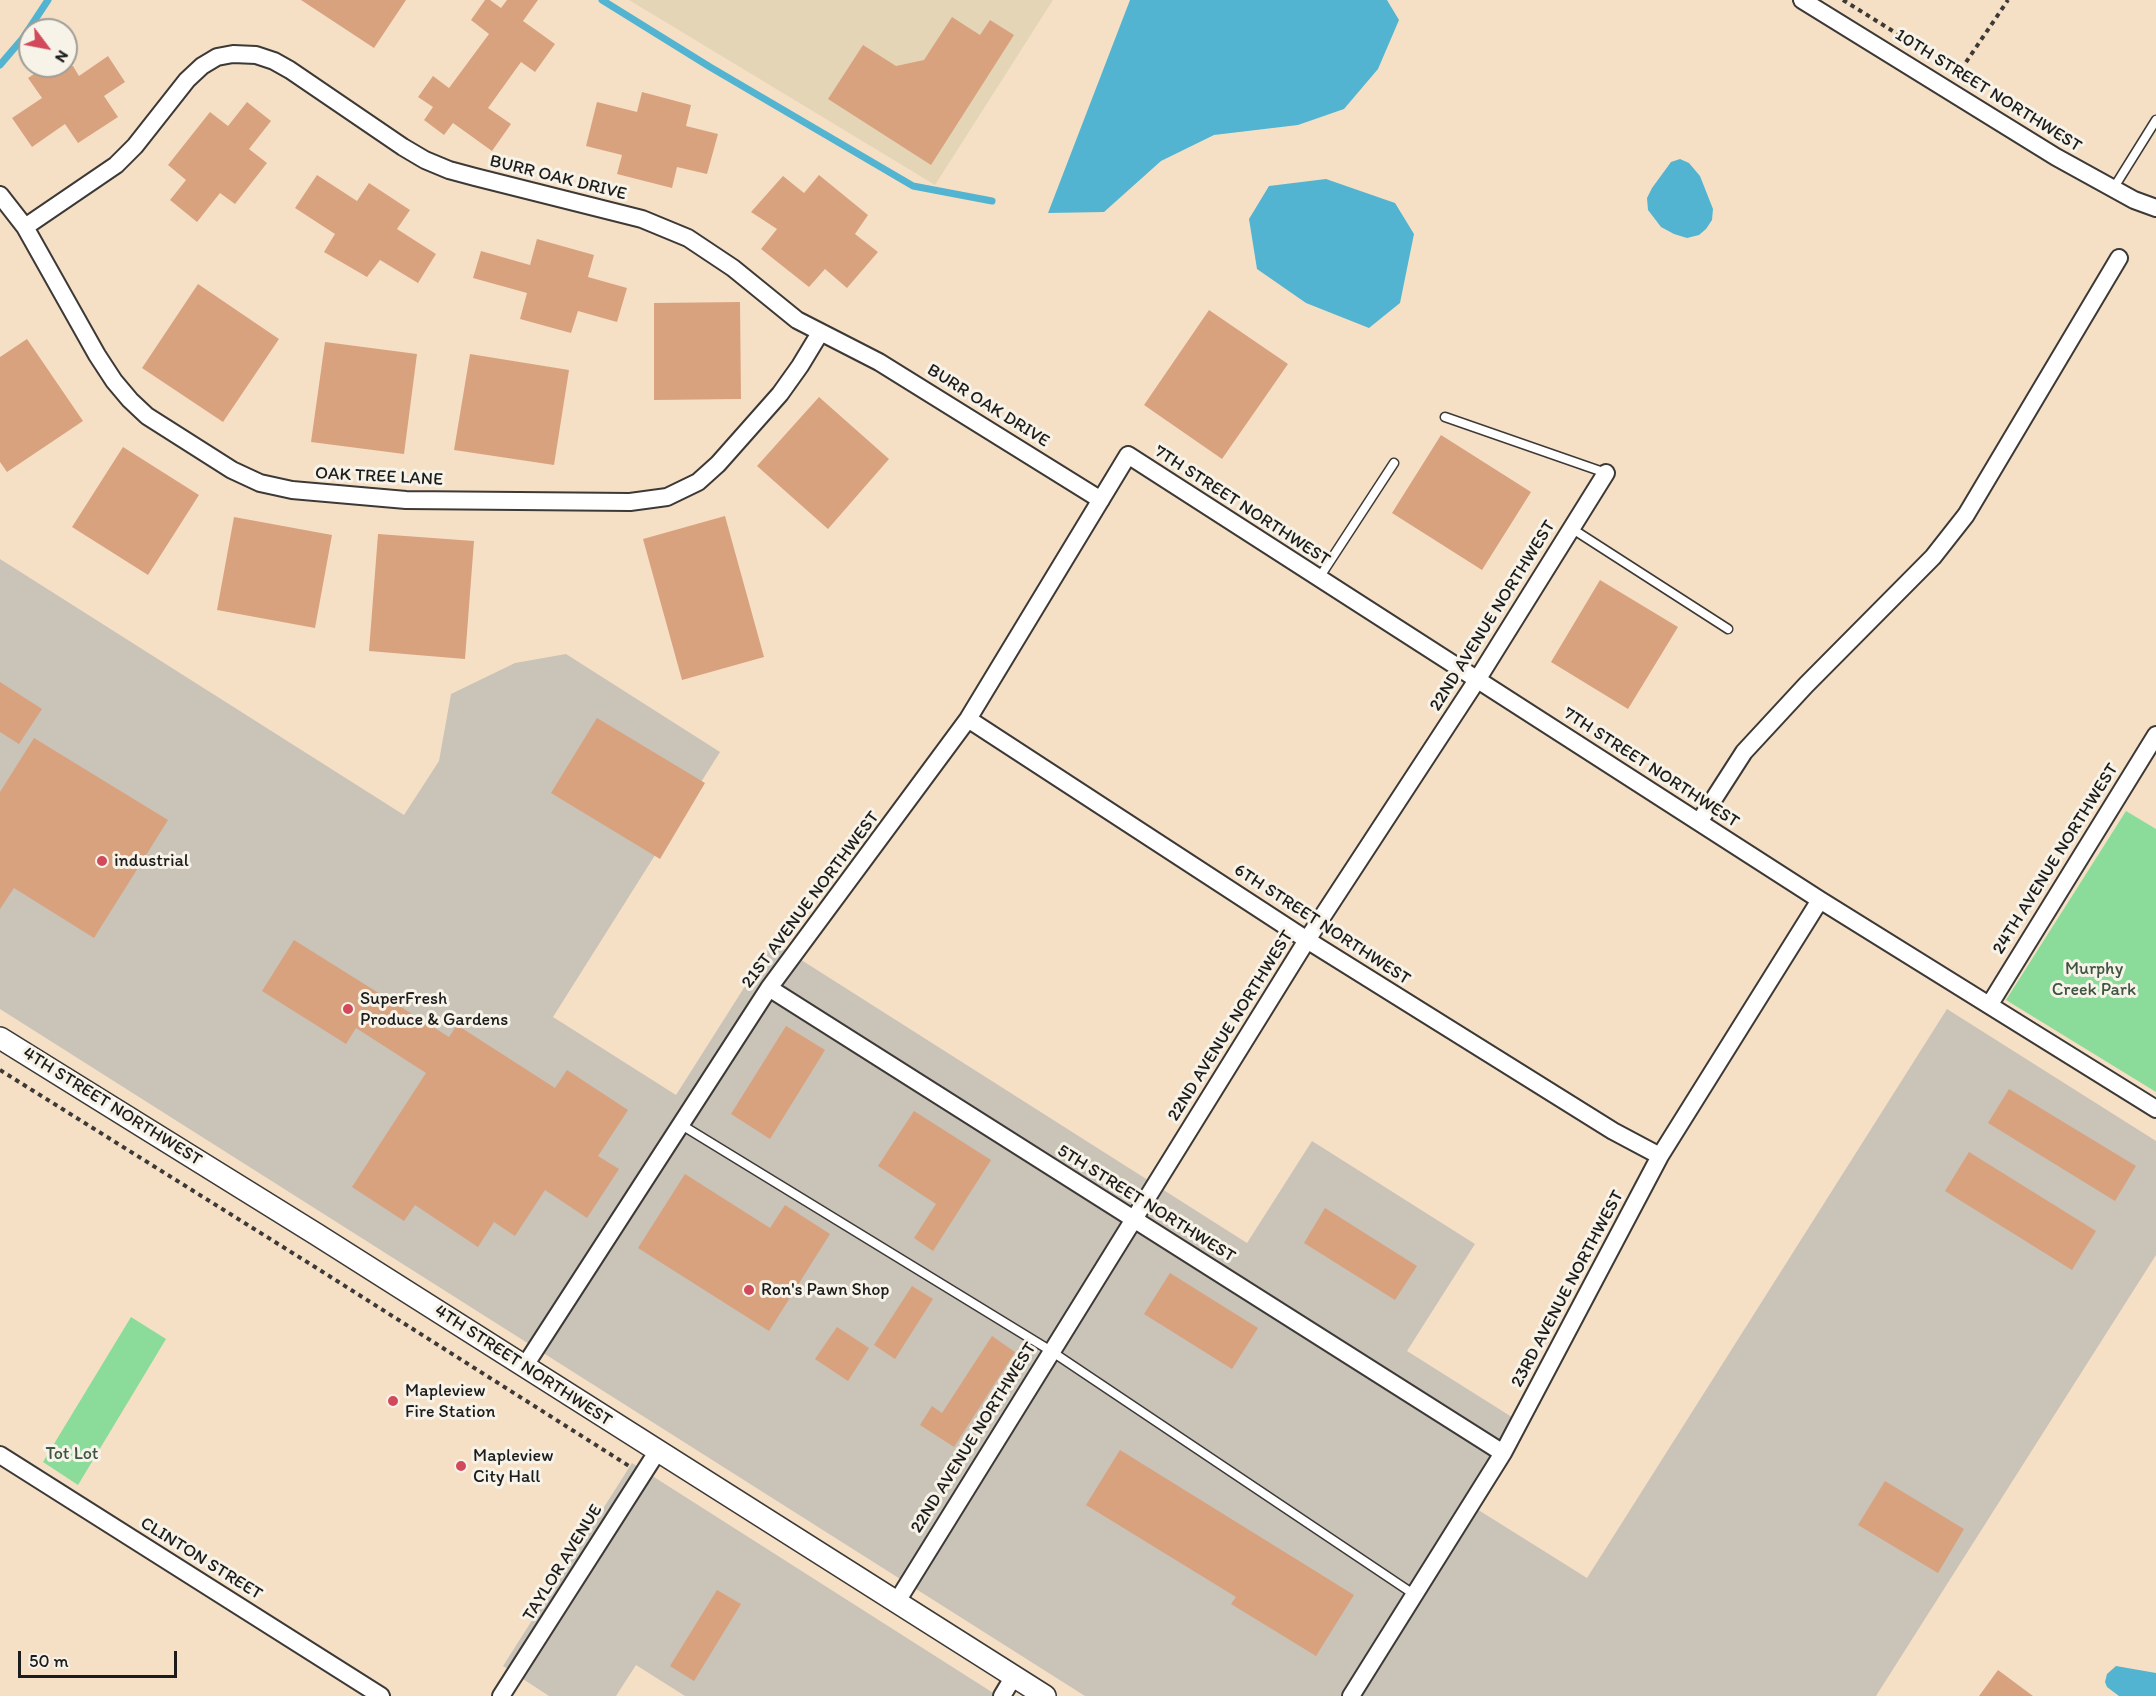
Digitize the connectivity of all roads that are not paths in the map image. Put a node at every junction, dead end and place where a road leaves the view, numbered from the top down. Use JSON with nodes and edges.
{"nodes":[{"id":1,"x":1803,"y":0,"type":"edge"},
{"id":2,"x":2156,"y":120,"type":"edge"},
{"id":3,"x":2113,"y":189,"type":"junction"},
{"id":4,"x":0,"y":195,"type":"edge"},
{"id":5,"x":2156,"y":208,"type":"edge"},
{"id":6,"x":25,"y":227,"type":"junction"},
{"id":7,"x":2119,"y":258,"type":"dead end"},
{"id":8,"x":820,"y":333,"type":"junction"},
{"id":9,"x":1445,"y":417,"type":"dead end"},
{"id":10,"x":1128,"y":455,"type":"joint"},
{"id":11,"x":1394,"y":463,"type":"dead end"},
{"id":12,"x":1606,"y":472,"type":"joint"},
{"id":13,"x":1101,"y":500,"type":"junction"},
{"id":14,"x":1571,"y":528,"type":"junction"},
{"id":15,"x":1319,"y":578,"type":"junction"},
{"id":16,"x":1728,"y":629,"type":"dead end"},
{"id":17,"x":1477,"y":680,"type":"junction"},
{"id":18,"x":968,"y":719,"type":"junction"},
{"id":19,"x":2156,"y":735,"type":"edge"},
{"id":20,"x":1699,"y":822,"type":"junction"},
{"id":21,"x":1820,"y":900,"type":"junction"},
{"id":22,"x":1307,"y":940,"type":"junction"},
{"id":23,"x":769,"y":987,"type":"junction"},
{"id":24,"x":1990,"y":1004,"type":"junction"},
{"id":25,"x":0,"y":1038,"type":"edge"},
{"id":26,"x":2156,"y":1110,"type":"edge"},
{"id":27,"x":680,"y":1124,"type":"junction"},
{"id":28,"x":1660,"y":1156,"type":"junction"},
{"id":29,"x":1134,"y":1219,"type":"junction"},
{"id":30,"x":1051,"y":1351,"type":"junction"},
{"id":31,"x":524,"y":1367,"type":"junction"},
{"id":32,"x":657,"y":1452,"type":"junction"},
{"id":33,"x":1503,"y":1453,"type":"junction"},
{"id":34,"x":0,"y":1455,"type":"edge"},
{"id":35,"x":1415,"y":1595,"type":"junction"},
{"id":36,"x":896,"y":1603,"type":"junction"},
{"id":37,"x":1014,"y":1676,"type":"junction"},
{"id":38,"x":381,"y":1696,"type":"edge"},
{"id":39,"x":501,"y":1696,"type":"edge"},
{"id":40,"x":1002,"y":1696,"type":"edge"},
{"id":41,"x":1045,"y":1696,"type":"edge"},
{"id":42,"x":1352,"y":1696,"type":"edge"}],
"edges":[{"from":1,"to":3,"type":"street","name":"10TH STREET NORTHWEST"},
{"from":2,"to":3,"type":"lane"},
{"from":3,"to":5,"type":"street","name":"10TH STREET NORTHWEST"},
{"from":4,"to":6,"type":"street","name":"OAK TREE LANE"},
{"from":6,"to":8,"type":"street","name":"BURR OAK DRIVE"},
{"from":6,"to":8,"type":"street","name":"OAK TREE LANE"},
{"from":7,"to":20,"type":"street"},
{"from":8,"to":13,"type":"street","name":"BURR OAK DRIVE"},
{"from":9,"to":12,"type":"lane"},
{"from":10,"to":13,"type":"street","name":"21ST AVENUE NORTHWEST"},
{"from":10,"to":15,"type":"street","name":"7TH STREET NORTHWEST"},
{"from":11,"to":15,"type":"lane"},
{"from":12,"to":14,"type":"street","name":"22ND AVENUE NORTHWEST"},
{"from":13,"to":18,"type":"street","name":"21ST AVENUE NORTHWEST"},
{"from":14,"to":16,"type":"lane"},
{"from":14,"to":17,"type":"street","name":"22ND AVENUE NORTHWEST"},
{"from":15,"to":17,"type":"street","name":"7TH STREET NORTHWEST"},
{"from":17,"to":20,"type":"street","name":"7TH STREET NORTHWEST"},
{"from":17,"to":22,"type":"street","name":"22ND AVENUE NORTHWEST"},
{"from":18,"to":22,"type":"street","name":"6TH STREET NORTHWEST"},
{"from":18,"to":23,"type":"street","name":"21ST AVENUE NORTHWEST"},
{"from":19,"to":24,"type":"street","name":"24TH AVENUE NORTHWEST"},
{"from":20,"to":21,"type":"street","name":"7TH STREET NORTHWEST"},
{"from":21,"to":24,"type":"street","name":"7TH STREET NORTHWEST"},
{"from":21,"to":28,"type":"street","name":"23RD AVENUE NORTHWEST"},
{"from":22,"to":28,"type":"street","name":"6TH STREET NORTHWEST"},
{"from":22,"to":29,"type":"street","name":"22ND AVENUE NORTHWEST"},
{"from":23,"to":27,"type":"street","name":"21ST AVENUE NORTHWEST"},
{"from":23,"to":29,"type":"street","name":"5TH STREET NORTHWEST"},
{"from":24,"to":26,"type":"street","name":"7TH STREET NORTHWEST"},
{"from":25,"to":31,"type":"street","name":"4TH STREET NORTHWEST"},
{"from":27,"to":30,"type":"lane"},
{"from":27,"to":31,"type":"street","name":"21ST AVENUE NORTHWEST"},
{"from":28,"to":33,"type":"street","name":"23RD AVENUE NORTHWEST"},
{"from":29,"to":30,"type":"street","name":"22ND AVENUE NORTHWEST"},
{"from":29,"to":33,"type":"street","name":"5TH STREET NORTHWEST"},
{"from":30,"to":35,"type":"lane"},
{"from":30,"to":36,"type":"street","name":"22ND AVENUE NORTHWEST"},
{"from":31,"to":32,"type":"street","name":"4TH STREET NORTHWEST"},
{"from":32,"to":36,"type":"street","name":"4TH STREET NORTHWEST"},
{"from":32,"to":39,"type":"street","name":"TAYLOR AVENUE"},
{"from":33,"to":35,"type":"street","name":"23RD AVENUE NORTHWEST"},
{"from":34,"to":38,"type":"street","name":"CLINTON STREET"},
{"from":35,"to":42,"type":"street","name":"23RD AVENUE NORTHWEST"},
{"from":36,"to":37,"type":"street","name":"4TH STREET NORTHWEST"},
{"from":37,"to":40,"type":"street"},
{"from":37,"to":41,"type":"street","name":"4TH STREET NORTHWEST"}]}
